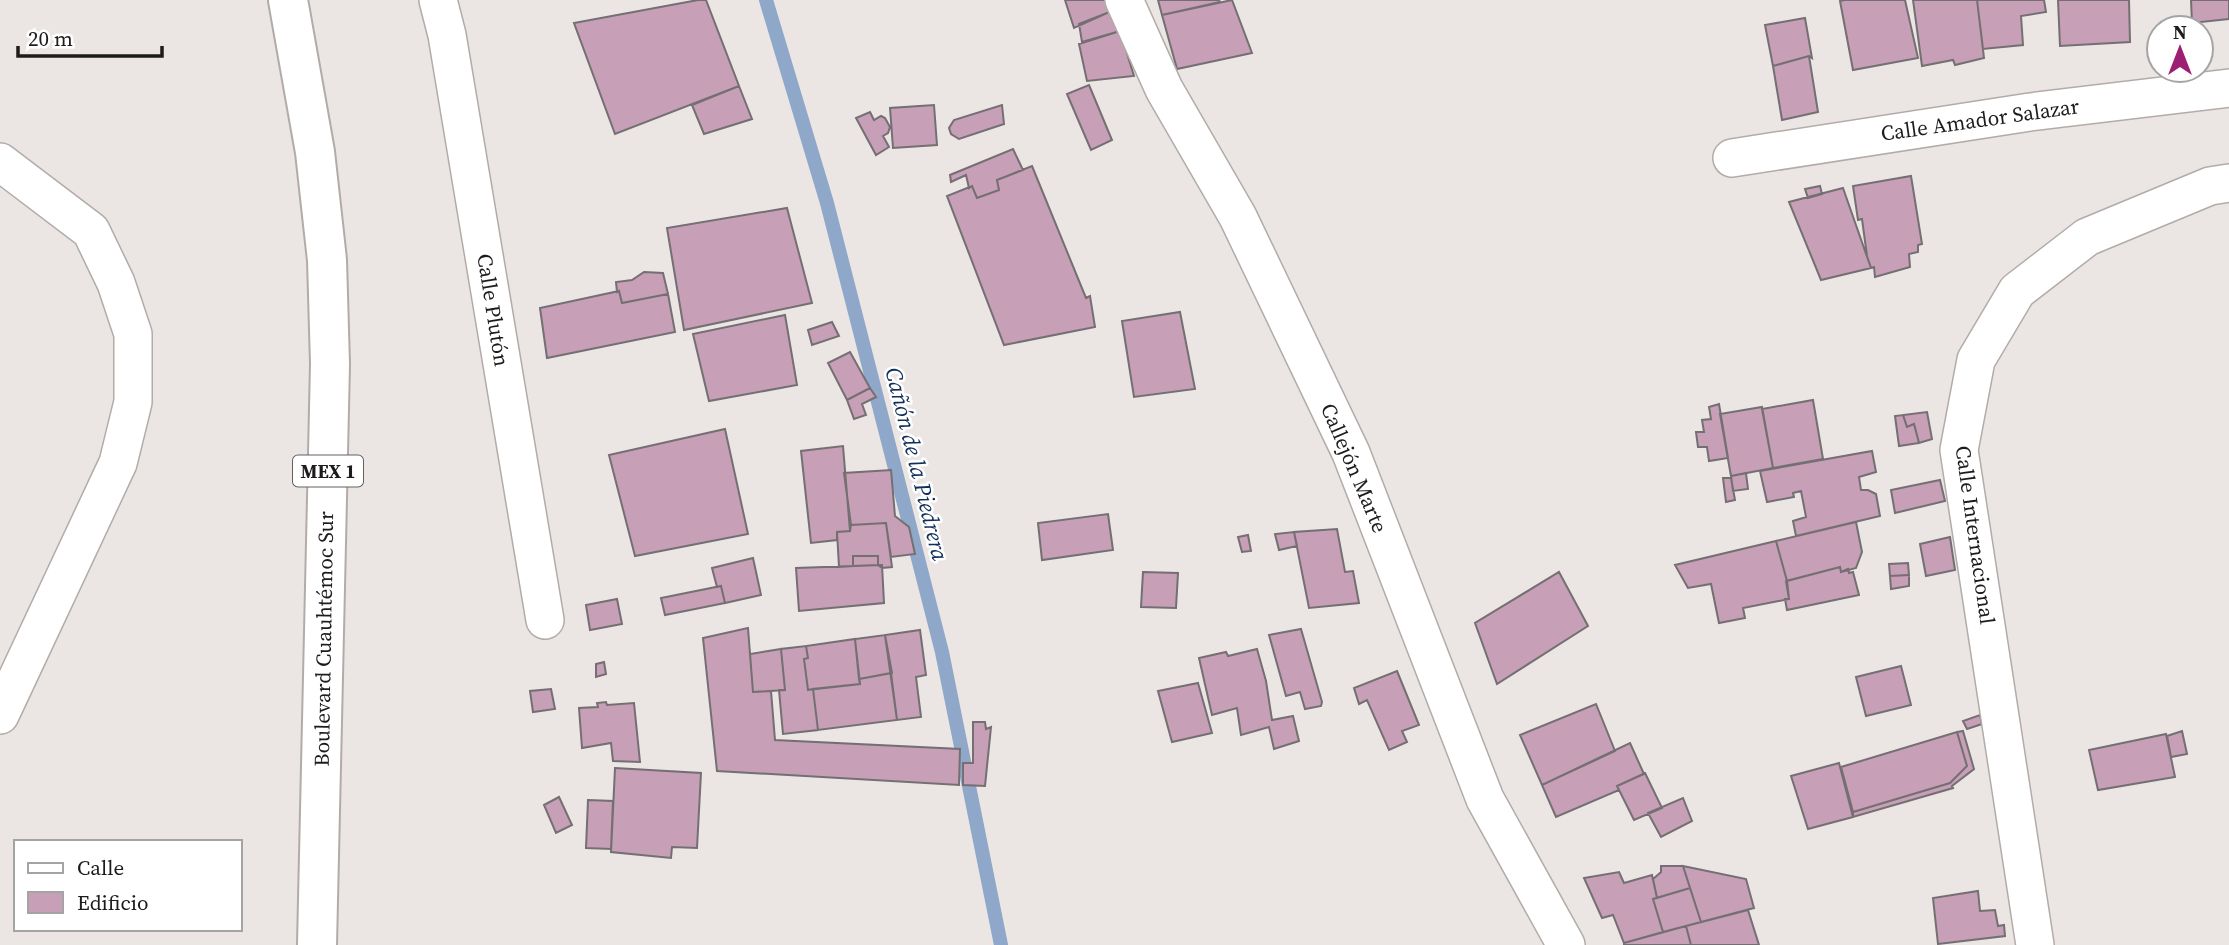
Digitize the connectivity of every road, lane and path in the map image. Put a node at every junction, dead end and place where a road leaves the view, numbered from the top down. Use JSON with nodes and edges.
{"nodes":[{"id":1,"x":288,"y":0,"type":"edge"},
{"id":2,"x":438,"y":0,"type":"edge"},
{"id":3,"x":1124,"y":0,"type":"edge"},
{"id":4,"x":2229,"y":88,"type":"edge"},
{"id":5,"x":1732,"y":158,"type":"dead end"},
{"id":6,"x":0,"y":162,"type":"edge"},
{"id":7,"x":2229,"y":183,"type":"edge"},
{"id":8,"x":545,"y":620,"type":"dead end"},
{"id":9,"x":0,"y":715,"type":"edge"},
{"id":10,"x":317,"y":945,"type":"edge"},
{"id":11,"x":1566,"y":945,"type":"edge"},
{"id":12,"x":2035,"y":945,"type":"edge"}],
"edges":[{"from":1,"to":10,"type":"main road","name":"Boulevard Cuauhtémoc Sur","number":"MEX 1"},
{"from":2,"to":8,"type":"street","name":"Calle Plutón"},
{"from":3,"to":11,"type":"street","name":"Callejón Marte"},
{"from":4,"to":5,"type":"street","name":"Calle Amador Salazar"},
{"from":6,"to":9,"type":"street"},
{"from":7,"to":12,"type":"street","name":"Calle Internacional"}]}
